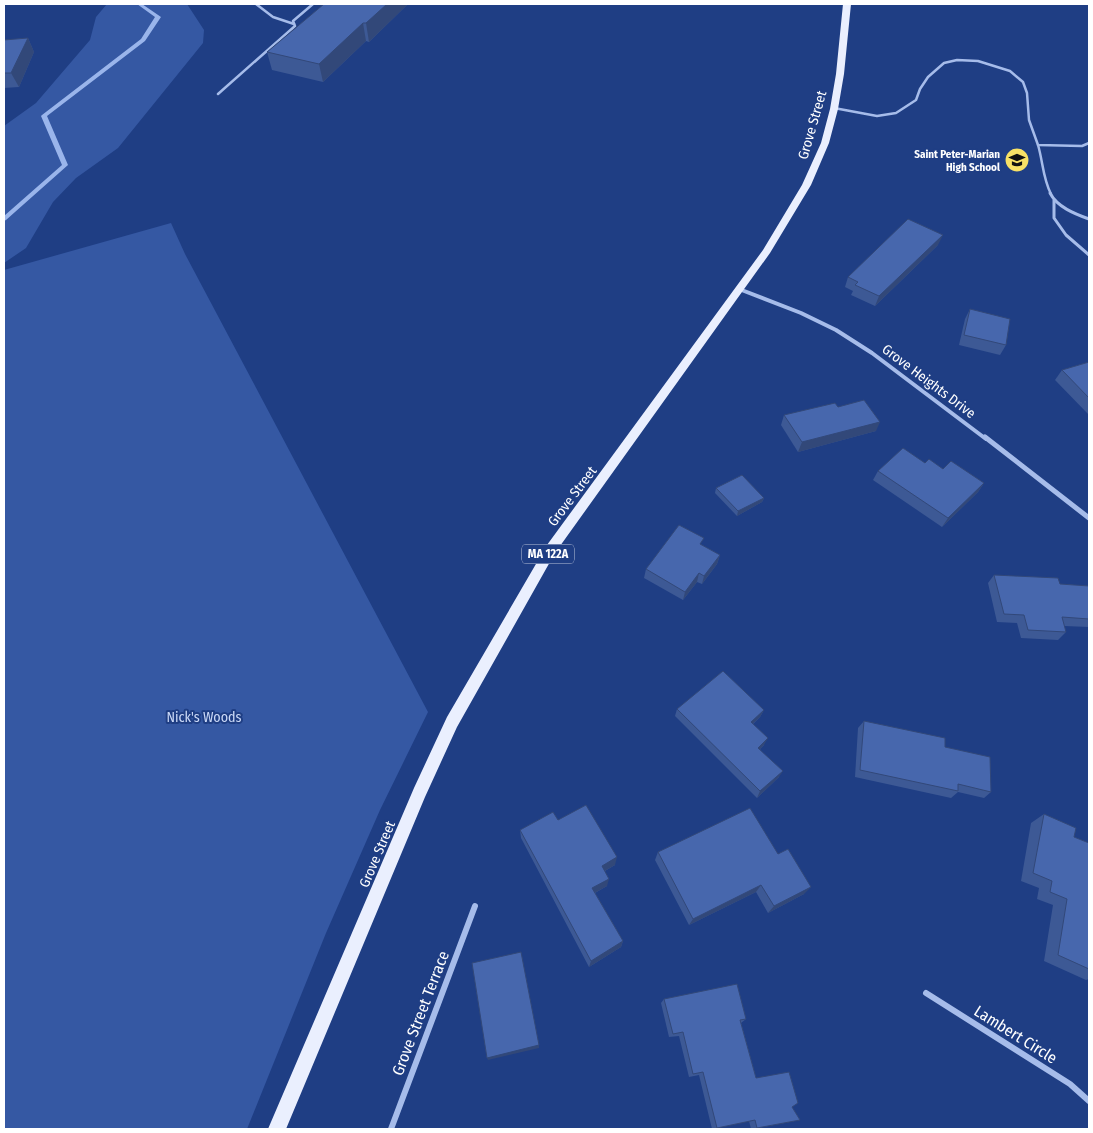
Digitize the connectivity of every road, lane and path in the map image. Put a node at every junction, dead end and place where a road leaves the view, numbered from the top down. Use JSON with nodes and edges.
{"nodes":[{"id":1,"x":256,"y":4,"type":"edge"},
{"id":2,"x":314,"y":4,"type":"edge"},
{"id":3,"x":847,"y":4,"type":"edge"},
{"id":4,"x":294,"y":24,"type":"junction"},
{"id":5,"x":218,"y":94,"type":"dead end"},
{"id":6,"x":834,"y":108,"type":"junction"},
{"id":7,"x":1089,"y":143,"type":"edge"},
{"id":8,"x":1038,"y":145,"type":"junction"},
{"id":9,"x":1054,"y":200,"type":"junction"},
{"id":10,"x":1089,"y":219,"type":"edge"},
{"id":11,"x":1089,"y":255,"type":"edge"},
{"id":12,"x":739,"y":289,"type":"junction"},
{"id":13,"x":1089,"y":518,"type":"edge"},
{"id":14,"x":475,"y":906,"type":"dead end"},
{"id":15,"x":926,"y":993,"type":"dead end"},
{"id":16,"x":1089,"y":1101,"type":"edge"},
{"id":17,"x":277,"y":1129,"type":"edge"},
{"id":18,"x":391,"y":1129,"type":"edge"}],
"edges":[{"from":1,"to":4,"type":"lane"},
{"from":2,"to":4,"type":"lane"},
{"from":3,"to":6,"type":"main road","name":"Grove Street","number":"MA 122A"},
{"from":4,"to":5,"type":"lane"},
{"from":6,"to":8,"type":"lane"},
{"from":6,"to":12,"type":"main road","name":"Grove Street","number":"MA 122A"},
{"from":7,"to":8,"type":"lane"},
{"from":8,"to":9,"type":"lane"},
{"from":9,"to":10,"type":"lane"},
{"from":9,"to":11,"type":"lane"},
{"from":12,"to":13,"type":"street","name":"Grove Heights Drive"},
{"from":12,"to":17,"type":"main road","name":"Grove Street","number":"MA 122A"},
{"from":14,"to":18,"type":"street","name":"Grove Street Terrace"},
{"from":15,"to":16,"type":"street","name":"Lambert Circle"}]}
